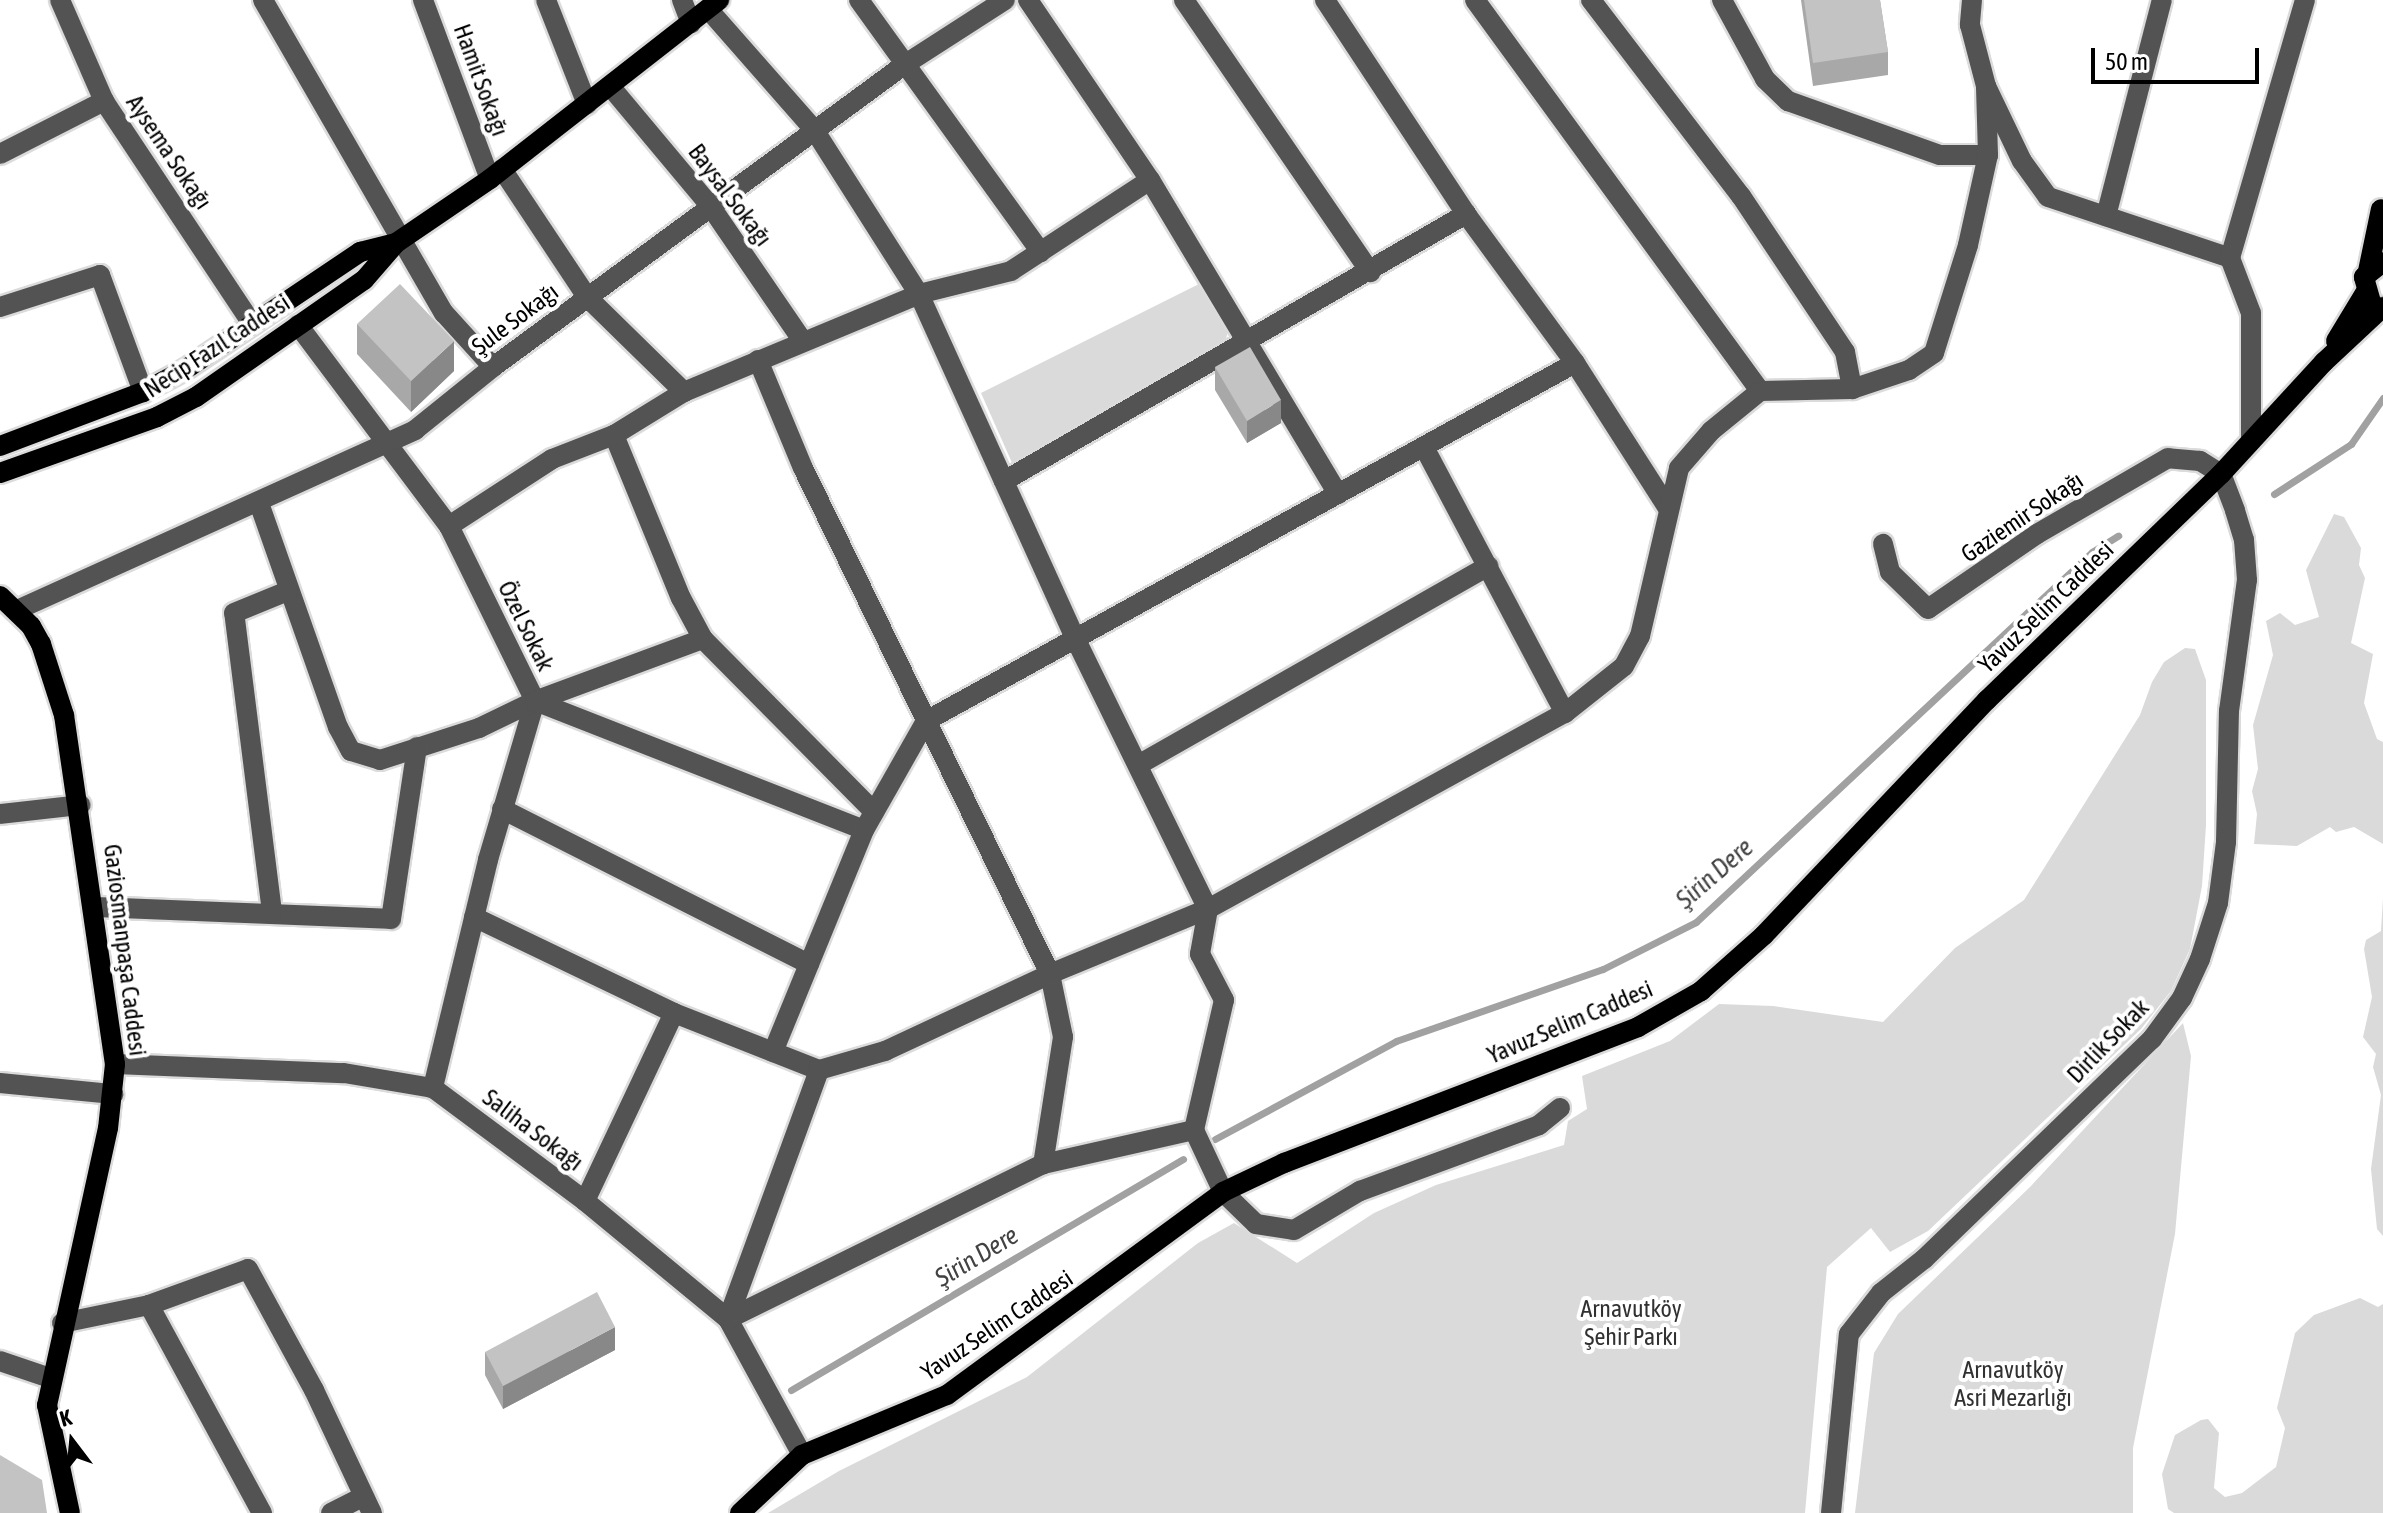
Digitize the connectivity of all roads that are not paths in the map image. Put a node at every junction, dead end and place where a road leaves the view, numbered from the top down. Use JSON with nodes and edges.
{"nodes":[{"id":1,"x":60,"y":0,"type":"edge"},
{"id":2,"x":263,"y":0,"type":"edge"},
{"id":3,"x":423,"y":0,"type":"edge"},
{"id":4,"x":546,"y":0,"type":"edge"},
{"id":5,"x":682,"y":0,"type":"edge"},
{"id":6,"x":859,"y":0,"type":"edge"},
{"id":7,"x":1005,"y":0,"type":"edge"},
{"id":8,"x":1028,"y":0,"type":"edge"},
{"id":9,"x":1184,"y":0,"type":"edge"},
{"id":10,"x":1325,"y":0,"type":"edge"},
{"id":11,"x":1475,"y":0,"type":"edge"},
{"id":12,"x":1591,"y":0,"type":"edge"},
{"id":13,"x":1722,"y":0,"type":"edge"},
{"id":14,"x":1972,"y":0,"type":"edge"},
{"id":15,"x":2162,"y":0,"type":"edge"},
{"id":16,"x":2305,"y":0,"type":"edge"},
{"id":17,"x":714,"y":5,"type":"edge"},
{"id":18,"x":691,"y":23,"type":"junction"},
{"id":19,"x":904,"y":65,"type":"junction"},
{"id":20,"x":610,"y":86,"type":"junction"},
{"id":21,"x":1986,"y":86,"type":"junction"},
{"id":22,"x":104,"y":101,"type":"junction"},
{"id":23,"x":587,"y":104,"type":"junction"},
{"id":24,"x":815,"y":131,"type":"junction"},
{"id":25,"x":0,"y":154,"type":"edge"},
{"id":26,"x":1988,"y":155,"type":"junction"},
{"id":27,"x":496,"y":174,"type":"junction"},
{"id":28,"x":1150,"y":180,"type":"junction"},
{"id":29,"x":711,"y":207,"type":"junction"},
{"id":30,"x":2382,"y":208,"type":"edge"},
{"id":31,"x":1466,"y":214,"type":"junction"},
{"id":32,"x":2106,"y":216,"type":"junction"},
{"id":33,"x":398,"y":242,"type":"junction"},
{"id":34,"x":1041,"y":252,"type":"junction"},
{"id":35,"x":2230,"y":258,"type":"junction"},
{"id":36,"x":2375,"y":266,"type":"edge"},
{"id":37,"x":1370,"y":272,"type":"junction"},
{"id":38,"x":2365,"y":293,"type":"junction"},
{"id":39,"x":919,"y":294,"type":"junction"},
{"id":40,"x":587,"y":297,"type":"junction"},
{"id":41,"x":0,"y":307,"type":"edge"},
{"id":42,"x":2383,"y":307,"type":"edge"},
{"id":43,"x":252,"y":324,"type":"junction"},
{"id":44,"x":298,"y":325,"type":"junction"},
{"id":45,"x":802,"y":340,"type":"junction"},
{"id":46,"x":1251,"y":342,"type":"junction"},
{"id":47,"x":758,"y":360,"type":"junction"},
{"id":48,"x":2324,"y":362,"type":"junction"},
{"id":49,"x":1575,"y":363,"type":"junction"},
{"id":50,"x":493,"y":367,"type":"junction"},
{"id":51,"x":1852,"y":389,"type":"junction"},
{"id":52,"x":1760,"y":391,"type":"junction"},
{"id":53,"x":143,"y":392,"type":"junction"},
{"id":54,"x":684,"y":392,"type":"junction"},
{"id":55,"x":614,"y":435,"type":"junction"},
{"id":56,"x":2251,"y":441,"type":"junction"},
{"id":57,"x":388,"y":442,"type":"junction"},
{"id":58,"x":0,"y":446,"type":"edge"},
{"id":59,"x":1424,"y":447,"type":"junction"},
{"id":60,"x":0,"y":473,"type":"edge"},
{"id":61,"x":2221,"y":474,"type":"junction"},
{"id":62,"x":1004,"y":481,"type":"junction"},
{"id":63,"x":1338,"y":494,"type":"junction"},
{"id":64,"x":259,"y":503,"type":"junction"},
{"id":65,"x":1667,"y":507,"type":"junction"},
{"id":66,"x":449,"y":526,"type":"junction"},
{"id":67,"x":1883,"y":544,"type":"dead end"},
{"id":68,"x":1489,"y":566,"type":"junction"},
{"id":69,"x":288,"y":591,"type":"junction"},
{"id":70,"x":0,"y":596,"type":"edge"},
{"id":71,"x":17,"y":610,"type":"junction"},
{"id":72,"x":1075,"y":638,"type":"junction"},
{"id":73,"x":703,"y":639,"type":"junction"},
{"id":74,"x":535,"y":701,"type":"junction"},
{"id":75,"x":1565,"y":713,"type":"junction"},
{"id":76,"x":926,"y":721,"type":"junction"},
{"id":77,"x":417,"y":747,"type":"junction"},
{"id":78,"x":1138,"y":765,"type":"junction"},
{"id":79,"x":80,"y":805,"type":"junction"},
{"id":80,"x":502,"y":809,"type":"junction"},
{"id":81,"x":0,"y":814,"type":"edge"},
{"id":82,"x":869,"y":821,"type":"junction"},
{"id":83,"x":93,"y":907,"type":"junction"},
{"id":84,"x":1208,"y":909,"type":"junction"},
{"id":85,"x":272,"y":912,"type":"junction"},
{"id":86,"x":474,"y":917,"type":"junction"},
{"id":87,"x":809,"y":964,"type":"junction"},
{"id":88,"x":1050,"y":974,"type":"junction"},
{"id":89,"x":674,"y":1013,"type":"junction"},
{"id":90,"x":773,"y":1052,"type":"junction"},
{"id":91,"x":115,"y":1064,"type":"junction"},
{"id":92,"x":819,"y":1070,"type":"junction"},
{"id":93,"x":0,"y":1083,"type":"edge"},
{"id":94,"x":433,"y":1088,"type":"junction"},
{"id":95,"x":113,"y":1094,"type":"junction"},
{"id":96,"x":1560,"y":1108,"type":"dead end"},
{"id":97,"x":1194,"y":1130,"type":"junction"},
{"id":98,"x":1043,"y":1164,"type":"junction"},
{"id":99,"x":1223,"y":1192,"type":"junction"},
{"id":100,"x":585,"y":1201,"type":"junction"},
{"id":101,"x":149,"y":1305,"type":"junction"},
{"id":102,"x":728,"y":1319,"type":"junction"},
{"id":103,"x":62,"y":1323,"type":"junction"},
{"id":104,"x":0,"y":1361,"type":"edge"},
{"id":105,"x":50,"y":1378,"type":"junction"},
{"id":106,"x":802,"y":1455,"type":"junction"},
{"id":107,"x":368,"y":1505,"type":"edge"},
{"id":108,"x":70,"y":1513,"type":"edge"},
{"id":109,"x":262,"y":1513,"type":"edge"},
{"id":110,"x":331,"y":1513,"type":"edge"},
{"id":111,"x":740,"y":1513,"type":"edge"},
{"id":112,"x":1831,"y":1513,"type":"edge"}],
"edges":[{"from":1,"to":22,"type":"street","name":"Aysema Sokağı"},
{"from":2,"to":33,"type":"street"},
{"from":3,"to":27,"type":"street","name":"Hamit Sokağı"},
{"from":4,"to":23,"type":"street"},
{"from":5,"to":18,"type":"street"},
{"from":6,"to":19,"type":"street"},
{"from":7,"to":19,"type":"street","name":"Şule Sokağı"},
{"from":8,"to":28,"type":"street"},
{"from":9,"to":37,"type":"street"},
{"from":10,"to":31,"type":"street"},
{"from":11,"to":52,"type":"street"},
{"from":12,"to":51,"type":"street"},
{"from":13,"to":26,"type":"street"},
{"from":14,"to":21,"type":"street"},
{"from":15,"to":32,"type":"street"},
{"from":16,"to":35,"type":"street"},
{"from":17,"to":18,"type":"main road","name":"Necip Fazıl Caddesi"},
{"from":17,"to":24,"type":"street"},
{"from":18,"to":20,"type":"main road","name":"Necip Fazıl Caddesi"},
{"from":19,"to":24,"type":"street","name":"Şule Sokağı"},
{"from":19,"to":34,"type":"street"},
{"from":20,"to":23,"type":"main road","name":"Necip Fazıl Caddesi"},
{"from":20,"to":29,"type":"street","name":"Baysal Sokağı"},
{"from":21,"to":26,"type":"street"},
{"from":21,"to":32,"type":"street"},
{"from":22,"to":25,"type":"street"},
{"from":22,"to":43,"type":"street","name":"Aysema Sokağı"},
{"from":23,"to":27,"type":"main road","name":"Necip Fazıl Caddesi"},
{"from":24,"to":29,"type":"street","name":"Şule Sokağı"},
{"from":24,"to":39,"type":"street"},
{"from":26,"to":51,"type":"street"},
{"from":27,"to":33,"type":"main road","name":"Necip Fazıl Caddesi"},
{"from":27,"to":40,"type":"street","name":"Hamit Sokağı"},
{"from":28,"to":34,"type":"street"},
{"from":28,"to":46,"type":"street"},
{"from":29,"to":40,"type":"street","name":"Şule Sokağı"},
{"from":29,"to":45,"type":"street","name":"Baysal Sokağı"},
{"from":30,"to":36,"type":"main road"},
{"from":31,"to":37,"type":"street"},
{"from":31,"to":49,"type":"street"},
{"from":32,"to":35,"type":"street"},
{"from":33,"to":43,"type":"main road","name":"Necip Fazıl Caddesi"},
{"from":33,"to":44,"type":"main road","name":"Necip Fazıl Caddesi"},
{"from":33,"to":50,"type":"street"},
{"from":34,"to":39,"type":"street"},
{"from":35,"to":56,"type":"street"},
{"from":36,"to":38,"type":"main road"},
{"from":37,"to":46,"type":"street"},
{"from":38,"to":42,"type":"main road"},
{"from":38,"to":48,"type":"main road"},
{"from":39,"to":45,"type":"street"},
{"from":39,"to":62,"type":"street"},
{"from":40,"to":50,"type":"street","name":"Şule Sokağı"},
{"from":40,"to":54,"type":"street","name":"Hamit Sokağı"},
{"from":41,"to":53,"type":"street"},
{"from":42,"to":48,"type":"main road"},
{"from":43,"to":53,"type":"main road","name":"Necip Fazıl Caddesi"},
{"from":44,"to":57,"type":"street","name":"Özel Sokak"},
{"from":44,"to":60,"type":"main road","name":"Necip Fazıl Caddesi"},
{"from":45,"to":47,"type":"street"},
{"from":46,"to":62,"type":"street"},
{"from":46,"to":63,"type":"street"},
{"from":47,"to":54,"type":"street"},
{"from":47,"to":76,"type":"street"},
{"from":48,"to":56,"type":"main road","name":"Yavuz Selim Caddesi"},
{"from":49,"to":59,"type":"street"},
{"from":49,"to":65,"type":"street"},
{"from":50,"to":57,"type":"street","name":"Şule Sokağı"},
{"from":51,"to":52,"type":"street"},
{"from":52,"to":65,"type":"street"},
{"from":53,"to":58,"type":"main road","name":"Necip Fazıl Caddesi"},
{"from":54,"to":55,"type":"street"},
{"from":55,"to":66,"type":"street"},
{"from":55,"to":73,"type":"street"},
{"from":56,"to":61,"type":"main road","name":"Yavuz Selim Caddesi"},
{"from":57,"to":64,"type":"street","name":"Şule Sokağı"},
{"from":57,"to":66,"type":"street","name":"Özel Sokak"},
{"from":59,"to":63,"type":"street"},
{"from":59,"to":68,"type":"street"},
{"from":61,"to":67,"type":"street","name":"Gaziemir Sokağı"},
{"from":61,"to":99,"type":"main road","name":"Yavuz Selim Caddesi"},
{"from":61,"to":112,"type":"street","name":"Dirlik Sokak"},
{"from":62,"to":72,"type":"street"},
{"from":63,"to":72,"type":"street"},
{"from":64,"to":69,"type":"street"},
{"from":64,"to":71,"type":"street","name":"Şule Sokağı"},
{"from":65,"to":75,"type":"street"},
{"from":66,"to":74,"type":"street","name":"Özel Sokak"},
{"from":68,"to":75,"type":"street"},
{"from":68,"to":78,"type":"street"},
{"from":69,"to":77,"type":"street"},
{"from":69,"to":85,"type":"street"},
{"from":70,"to":71,"type":"main road","name":"Gaziosmanpaşa Caddesi"},
{"from":71,"to":79,"type":"main road","name":"Gaziosmanpaşa Caddesi"},
{"from":72,"to":76,"type":"street"},
{"from":72,"to":78,"type":"street"},
{"from":73,"to":74,"type":"street"},
{"from":73,"to":82,"type":"street"},
{"from":74,"to":77,"type":"street"},
{"from":74,"to":80,"type":"street","name":"Özel Sokak"},
{"from":74,"to":82,"type":"street"},
{"from":75,"to":84,"type":"street"},
{"from":76,"to":82,"type":"street"},
{"from":76,"to":88,"type":"street"},
{"from":77,"to":85,"type":"street"},
{"from":78,"to":84,"type":"street"},
{"from":79,"to":81,"type":"street"},
{"from":79,"to":83,"type":"main road","name":"Gaziosmanpaşa Caddesi"},
{"from":80,"to":86,"type":"street","name":"Özel Sokak"},
{"from":80,"to":87,"type":"street"},
{"from":82,"to":87,"type":"street"},
{"from":83,"to":85,"type":"street"},
{"from":83,"to":91,"type":"main road","name":"Gaziosmanpaşa Caddesi"},
{"from":84,"to":88,"type":"street"},
{"from":84,"to":97,"type":"street"},
{"from":86,"to":89,"type":"street"},
{"from":86,"to":94,"type":"street","name":"Özel Sokak"},
{"from":87,"to":90,"type":"street"},
{"from":88,"to":92,"type":"street"},
{"from":88,"to":98,"type":"street"},
{"from":89,"to":90,"type":"street"},
{"from":89,"to":100,"type":"street"},
{"from":90,"to":92,"type":"street"},
{"from":91,"to":94,"type":"street","name":"Saliha Sokağı"},
{"from":91,"to":95,"type":"main road","name":"Gaziosmanpaşa Caddesi"},
{"from":92,"to":102,"type":"street"},
{"from":93,"to":95,"type":"street"},
{"from":94,"to":100,"type":"street","name":"Saliha Sokağı"},
{"from":95,"to":103,"type":"main road","name":"Gaziosmanpaşa Caddesi"},
{"from":96,"to":99,"type":"street"},
{"from":97,"to":98,"type":"street"},
{"from":97,"to":99,"type":"street"},
{"from":98,"to":102,"type":"street"},
{"from":99,"to":106,"type":"main road","name":"Yavuz Selim Caddesi"},
{"from":100,"to":102,"type":"street","name":"Saliha Sokağı"},
{"from":101,"to":103,"type":"street"},
{"from":101,"to":107,"type":"street"},
{"from":101,"to":109,"type":"street"},
{"from":102,"to":106,"type":"street","name":"Saliha Sokağı"},
{"from":103,"to":105,"type":"main road","name":"Gaziosmanpaşa Caddesi"},
{"from":104,"to":105,"type":"street"},
{"from":105,"to":108,"type":"main road","name":"Gaziosmanpaşa Caddesi"},
{"from":106,"to":111,"type":"main road","name":"Yavuz Selim Caddesi"},
{"from":107,"to":110,"type":"street"}]}
